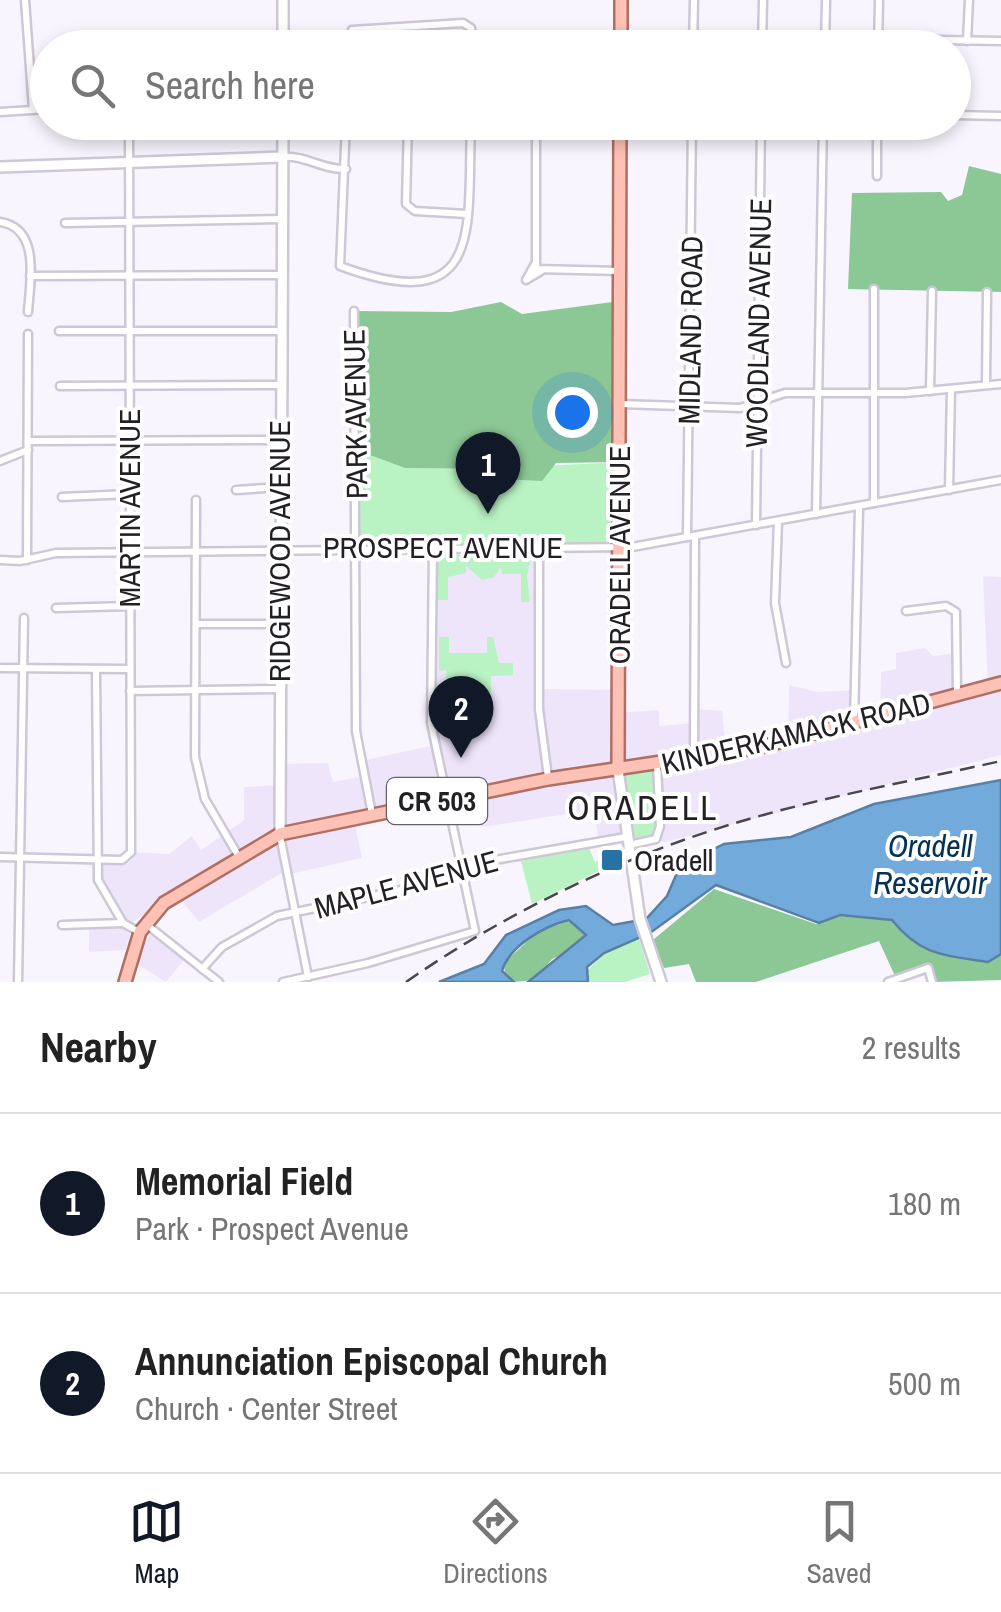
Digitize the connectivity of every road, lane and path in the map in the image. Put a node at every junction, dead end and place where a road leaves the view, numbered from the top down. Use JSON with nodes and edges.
{"nodes":[{"id":1,"x":25,"y":0,"type":"edge"},
{"id":2,"x":283,"y":0,"type":"edge"},
{"id":3,"x":621,"y":0,"type":"edge"},
{"id":4,"x":694,"y":0,"type":"edge"},
{"id":5,"x":762,"y":0,"type":"edge"},
{"id":6,"x":826,"y":0,"type":"edge"},
{"id":7,"x":880,"y":0,"type":"edge"},
{"id":8,"x":969,"y":0,"type":"edge"},
{"id":9,"x":283,"y":30,"type":"edge"},
{"id":10,"x":384,"y":30,"type":"edge"},
{"id":11,"x":471,"y":30,"type":"edge"},
{"id":12,"x":620,"y":30,"type":"edge"},
{"id":13,"x":694,"y":30,"type":"edge"},
{"id":14,"x":762,"y":30,"type":"edge"},
{"id":15,"x":825,"y":30,"type":"edge"},
{"id":16,"x":879,"y":30,"type":"edge"},
{"id":17,"x":968,"y":30,"type":"edge"},
{"id":18,"x":971,"y":41,"type":"edge"},
{"id":19,"x":1001,"y":42,"type":"edge"},
{"id":20,"x":30,"y":69,"type":"edge"},
{"id":21,"x":30,"y":110,"type":"edge"},
{"id":22,"x":0,"y":112,"type":"edge"},
{"id":23,"x":971,"y":115,"type":"edge"},
{"id":24,"x":1001,"y":116,"type":"edge"},
{"id":25,"x":129,"y":140,"type":"edge"},
{"id":26,"x":282,"y":140,"type":"edge"},
{"id":27,"x":346,"y":140,"type":"edge"},
{"id":28,"x":408,"y":140,"type":"edge"},
{"id":29,"x":470,"y":140,"type":"edge"},
{"id":30,"x":536,"y":140,"type":"edge"},
{"id":31,"x":620,"y":140,"type":"edge"},
{"id":32,"x":692,"y":140,"type":"edge"},
{"id":33,"x":761,"y":140,"type":"edge"},
{"id":34,"x":823,"y":140,"type":"edge"},
{"id":35,"x":877,"y":140,"type":"edge"},
{"id":36,"x":282,"y":157,"type":"junction"},
{"id":37,"x":130,"y":163,"type":"junction"},
{"id":38,"x":0,"y":167,"type":"edge"},
{"id":39,"x":346,"y":169,"type":"junction"},
{"id":40,"x":877,"y":176,"type":"dead end"},
{"id":41,"x":467,"y":214,"type":"junction"},
{"id":42,"x":282,"y":219,"type":"junction"},
{"id":43,"x":130,"y":220,"type":"junction"},
{"id":44,"x":0,"y":222,"type":"edge"},
{"id":45,"x":65,"y":223,"type":"dead end"},
{"id":46,"x":620,"y":270,"type":"junction"},
{"id":47,"x":281,"y":275,"type":"junction"},
{"id":48,"x":30,"y":276,"type":"junction"},
{"id":49,"x":130,"y":277,"type":"junction"},
{"id":50,"x":874,"y":289,"type":"dead end"},
{"id":51,"x":932,"y":290,"type":"dead end"},
{"id":52,"x":987,"y":292,"type":"dead end"},
{"id":53,"x":354,"y":311,"type":"dead end"},
{"id":54,"x":28,"y":312,"type":"dead end"},
{"id":55,"x":130,"y":329,"type":"junction"},
{"id":56,"x":60,"y":331,"type":"dead end"},
{"id":57,"x":280,"y":331,"type":"junction"},
{"id":58,"x":28,"y":334,"type":"dead end"},
{"id":59,"x":1001,"y":384,"type":"edge"},
{"id":60,"x":129,"y":385,"type":"junction"},
{"id":61,"x":280,"y":385,"type":"junction"},
{"id":62,"x":986,"y":385,"type":"junction"},
{"id":63,"x":60,"y":386,"type":"dead end"},
{"id":64,"x":951,"y":389,"type":"junction"},
{"id":65,"x":930,"y":391,"type":"junction"},
{"id":66,"x":818,"y":392,"type":"junction"},
{"id":67,"x":873,"y":394,"type":"junction"},
{"id":68,"x":619,"y":404,"type":"junction"},
{"id":69,"x":755,"y":405,"type":"junction"},
{"id":70,"x":689,"y":406,"type":"junction"},
{"id":71,"x":129,"y":440,"type":"junction"},
{"id":72,"x":280,"y":440,"type":"junction"},
{"id":73,"x":29,"y":446,"type":"junction"},
{"id":74,"x":0,"y":461,"type":"edge"},
{"id":75,"x":1001,"y":480,"type":"edge"},
{"id":76,"x":280,"y":487,"type":"junction"},
{"id":77,"x":236,"y":490,"type":"dead end"},
{"id":78,"x":949,"y":490,"type":"junction"},
{"id":79,"x":129,"y":494,"type":"junction"},
{"id":80,"x":62,"y":497,"type":"dead end"},
{"id":81,"x":196,"y":500,"type":"dead end"},
{"id":82,"x":874,"y":504,"type":"junction"},
{"id":83,"x":859,"y":506,"type":"junction"},
{"id":84,"x":816,"y":514,"type":"junction"},
{"id":85,"x":778,"y":521,"type":"junction"},
{"id":86,"x":756,"y":524,"type":"junction"},
{"id":87,"x":691,"y":536,"type":"junction"},
{"id":88,"x":619,"y":546,"type":"junction"},
{"id":89,"x":433,"y":547,"type":"junction"},
{"id":90,"x":279,"y":548,"type":"junction"},
{"id":91,"x":356,"y":548,"type":"junction"},
{"id":92,"x":540,"y":548,"type":"junction"},
{"id":93,"x":198,"y":550,"type":"junction"},
{"id":94,"x":129,"y":551,"type":"junction"},
{"id":95,"x":0,"y":560,"type":"edge"},
{"id":96,"x":27,"y":560,"type":"junction"},
{"id":97,"x":129,"y":606,"type":"junction"},
{"id":98,"x":56,"y":608,"type":"dead end"},
{"id":99,"x":906,"y":612,"type":"dead end"},
{"id":100,"x":24,"y":618,"type":"dead end"},
{"id":101,"x":198,"y":624,"type":"junction"},
{"id":102,"x":278,"y":624,"type":"junction"},
{"id":103,"x":786,"y":663,"type":"dead end"},
{"id":104,"x":0,"y":668,"type":"edge"},
{"id":105,"x":22,"y":668,"type":"junction"},
{"id":106,"x":130,"y":668,"type":"junction"},
{"id":107,"x":96,"y":669,"type":"junction"},
{"id":108,"x":1001,"y":683,"type":"edge"},
{"id":109,"x":278,"y":689,"type":"junction"},
{"id":110,"x":196,"y":690,"type":"junction"},
{"id":111,"x":130,"y":691,"type":"junction"},
{"id":112,"x":956,"y":697,"type":"junction"},
{"id":113,"x":854,"y":725,"type":"junction"},
{"id":114,"x":694,"y":759,"type":"junction"},
{"id":115,"x":657,"y":765,"type":"junction"},
{"id":116,"x":618,"y":770,"type":"junction"},
{"id":117,"x":548,"y":778,"type":"junction"},
{"id":118,"x":448,"y":799,"type":"junction"},
{"id":119,"x":372,"y":814,"type":"junction"},
{"id":120,"x":280,"y":834,"type":"junction"},
{"id":121,"x":627,"y":841,"type":"junction"},
{"id":122,"x":0,"y":857,"type":"edge"},
{"id":123,"x":239,"y":857,"type":"junction"},
{"id":124,"x":19,"y":858,"type":"junction"},
{"id":125,"x":98,"y":858,"type":"junction"},
{"id":126,"x":462,"y":867,"type":"junction"},
{"id":127,"x":294,"y":912,"type":"junction"},
{"id":128,"x":124,"y":923,"type":"junction"},
{"id":129,"x":62,"y":925,"type":"dead end"},
{"id":130,"x":142,"y":928,"type":"junction"},
{"id":131,"x":202,"y":968,"type":"junction"},
{"id":132,"x":308,"y":977,"type":"junction"},
{"id":133,"x":18,"y":982,"type":"edge"},
{"id":134,"x":124,"y":982,"type":"edge"},
{"id":135,"x":219,"y":982,"type":"edge"},
{"id":136,"x":284,"y":982,"type":"edge"},
{"id":137,"x":661,"y":982,"type":"edge"},
{"id":138,"x":888,"y":982,"type":"edge"},
{"id":139,"x":932,"y":982,"type":"edge"}],
"edges":[{"from":1,"to":20,"type":"street"},
{"from":2,"to":9,"type":"street"},
{"from":3,"to":12,"type":"main road"},
{"from":4,"to":13,"type":"street"},
{"from":5,"to":14,"type":"street"},
{"from":6,"to":15,"type":"street"},
{"from":7,"to":16,"type":"street"},
{"from":8,"to":17,"type":"street"},
{"from":10,"to":11,"type":"street"},
{"from":18,"to":19,"type":"street"},
{"from":21,"to":22,"type":"street"},
{"from":23,"to":24,"type":"street"},
{"from":25,"to":37,"type":"street","name":"MARTIN AVENUE"},
{"from":26,"to":36,"type":"street","name":"RIDGEWOOD AVENUE"},
{"from":27,"to":39,"type":"street"},
{"from":28,"to":41,"type":"street"},
{"from":29,"to":41,"type":"street"},
{"from":30,"to":46,"type":"street"},
{"from":31,"to":46,"type":"main road","name":"ORADELL AVENUE"},
{"from":32,"to":70,"type":"street","name":"MIDLAND ROAD"},
{"from":33,"to":69,"type":"street","name":"WOODLAND AVENUE"},
{"from":34,"to":66,"type":"street"},
{"from":35,"to":40,"type":"street"},
{"from":36,"to":37,"type":"street"},
{"from":36,"to":39,"type":"street"},
{"from":36,"to":42,"type":"street","name":"RIDGEWOOD AVENUE"},
{"from":37,"to":38,"type":"street"},
{"from":37,"to":43,"type":"street","name":"MARTIN AVENUE"},
{"from":39,"to":41,"type":"street"},
{"from":42,"to":43,"type":"street"},
{"from":42,"to":47,"type":"street","name":"RIDGEWOOD AVENUE"},
{"from":43,"to":45,"type":"street"},
{"from":43,"to":49,"type":"street","name":"MARTIN AVENUE"},
{"from":44,"to":48,"type":"street"},
{"from":46,"to":68,"type":"main road","name":"ORADELL AVENUE"},
{"from":47,"to":49,"type":"street"},
{"from":47,"to":57,"type":"street","name":"RIDGEWOOD AVENUE"},
{"from":48,"to":49,"type":"street"},
{"from":48,"to":54,"type":"street"},
{"from":49,"to":55,"type":"street","name":"MARTIN AVENUE"},
{"from":50,"to":67,"type":"street"},
{"from":51,"to":65,"type":"street"},
{"from":52,"to":62,"type":"street"},
{"from":53,"to":91,"type":"street","name":"PARK AVENUE"},
{"from":55,"to":56,"type":"street"},
{"from":55,"to":57,"type":"street"},
{"from":55,"to":60,"type":"street","name":"MARTIN AVENUE"},
{"from":57,"to":61,"type":"street","name":"RIDGEWOOD AVENUE"},
{"from":58,"to":73,"type":"street"},
{"from":59,"to":62,"type":"street"},
{"from":60,"to":61,"type":"street"},
{"from":60,"to":63,"type":"street"},
{"from":60,"to":71,"type":"street","name":"MARTIN AVENUE"},
{"from":61,"to":72,"type":"street","name":"RIDGEWOOD AVENUE"},
{"from":62,"to":64,"type":"street"},
{"from":64,"to":65,"type":"street"},
{"from":64,"to":78,"type":"street"},
{"from":65,"to":67,"type":"street"},
{"from":66,"to":67,"type":"street"},
{"from":66,"to":69,"type":"street"},
{"from":66,"to":84,"type":"street"},
{"from":67,"to":82,"type":"street"},
{"from":68,"to":70,"type":"street"},
{"from":68,"to":88,"type":"main road","name":"ORADELL AVENUE"},
{"from":69,"to":70,"type":"street"},
{"from":69,"to":86,"type":"street","name":"WOODLAND AVENUE"},
{"from":70,"to":87,"type":"street","name":"MIDLAND ROAD"},
{"from":71,"to":72,"type":"street"},
{"from":71,"to":73,"type":"street"},
{"from":71,"to":79,"type":"street","name":"MARTIN AVENUE"},
{"from":72,"to":76,"type":"street","name":"RIDGEWOOD AVENUE"},
{"from":73,"to":74,"type":"street"},
{"from":73,"to":96,"type":"street"},
{"from":75,"to":78,"type":"street","name":"PROSPECT AVENUE"},
{"from":76,"to":77,"type":"street"},
{"from":76,"to":90,"type":"street","name":"RIDGEWOOD AVENUE"},
{"from":78,"to":82,"type":"street","name":"PROSPECT AVENUE"},
{"from":79,"to":80,"type":"street"},
{"from":79,"to":94,"type":"street","name":"MARTIN AVENUE"},
{"from":81,"to":93,"type":"street"},
{"from":82,"to":83,"type":"street","name":"PROSPECT AVENUE"},
{"from":83,"to":84,"type":"street","name":"PROSPECT AVENUE"},
{"from":83,"to":113,"type":"street"},
{"from":84,"to":85,"type":"street","name":"PROSPECT AVENUE"},
{"from":85,"to":86,"type":"street","name":"PROSPECT AVENUE"},
{"from":85,"to":103,"type":"street"},
{"from":86,"to":87,"type":"street","name":"PROSPECT AVENUE"},
{"from":87,"to":88,"type":"street","name":"PROSPECT AVENUE"},
{"from":87,"to":114,"type":"street","name":"MIDLAND ROAD"},
{"from":88,"to":92,"type":"street","name":"PROSPECT AVENUE"},
{"from":88,"to":116,"type":"main road","name":"ORADELL AVENUE"},
{"from":89,"to":91,"type":"street","name":"PROSPECT AVENUE"},
{"from":89,"to":92,"type":"street","name":"PROSPECT AVENUE"},
{"from":89,"to":118,"type":"street"},
{"from":90,"to":91,"type":"street","name":"PROSPECT AVENUE"},
{"from":90,"to":93,"type":"street","name":"PROSPECT AVENUE"},
{"from":90,"to":102,"type":"street","name":"RIDGEWOOD AVENUE"},
{"from":91,"to":119,"type":"street","name":"PARK AVENUE"},
{"from":92,"to":117,"type":"street"},
{"from":93,"to":94,"type":"street","name":"PROSPECT AVENUE"},
{"from":93,"to":101,"type":"street"},
{"from":94,"to":96,"type":"street","name":"PROSPECT AVENUE"},
{"from":94,"to":97,"type":"street","name":"MARTIN AVENUE"},
{"from":95,"to":96,"type":"street","name":"PROSPECT AVENUE"},
{"from":97,"to":98,"type":"street"},
{"from":97,"to":106,"type":"street","name":"MARTIN AVENUE"},
{"from":99,"to":112,"type":"street"},
{"from":100,"to":105,"type":"street"},
{"from":101,"to":102,"type":"street"},
{"from":101,"to":110,"type":"street"},
{"from":102,"to":109,"type":"street","name":"RIDGEWOOD AVENUE"},
{"from":104,"to":105,"type":"street"},
{"from":105,"to":107,"type":"street"},
{"from":105,"to":124,"type":"street"},
{"from":106,"to":107,"type":"street"},
{"from":106,"to":111,"type":"street","name":"MARTIN AVENUE"},
{"from":107,"to":125,"type":"street"},
{"from":108,"to":112,"type":"main road","name":"KINDERKAMACK ROAD","number":"CR 503"},
{"from":109,"to":110,"type":"street"},
{"from":109,"to":120,"type":"street","name":"RIDGEWOOD AVENUE"},
{"from":110,"to":111,"type":"street"},
{"from":110,"to":123,"type":"street"},
{"from":111,"to":125,"type":"street","name":"MARTIN AVENUE"},
{"from":112,"to":113,"type":"main road","name":"KINDERKAMACK ROAD","number":"CR 503"},
{"from":113,"to":114,"type":"main road","name":"KINDERKAMACK ROAD","number":"CR 503"},
{"from":114,"to":115,"type":"main road","name":"KINDERKAMACK ROAD","number":"CR 503"},
{"from":115,"to":116,"type":"main road","name":"KINDERKAMACK ROAD","number":"CR 503"},
{"from":115,"to":121,"type":"street"},
{"from":116,"to":117,"type":"main road","name":"KINDERKAMACK ROAD","number":"CR 503"},
{"from":116,"to":121,"type":"street","name":"ORADELL AVENUE"},
{"from":117,"to":118,"type":"main road","name":"KINDERKAMACK ROAD","number":"CR 503"},
{"from":118,"to":119,"type":"main road","name":"KINDERKAMACK ROAD","number":"CR 503"},
{"from":118,"to":126,"type":"street"},
{"from":119,"to":120,"type":"main road","name":"KINDERKAMACK ROAD","number":"CR 503"},
{"from":120,"to":123,"type":"main road","name":"KINDERKAMACK ROAD","number":"CR 503"},
{"from":120,"to":127,"type":"street","name":"RIDGEWOOD AVENUE"},
{"from":121,"to":126,"type":"street","name":"MAPLE AVENUE"},
{"from":121,"to":137,"type":"street","name":"ORADELL AVENUE"},
{"from":122,"to":124,"type":"street"},
{"from":123,"to":130,"type":"main road","name":"KINDERKAMACK ROAD","number":"CR 503"},
{"from":124,"to":125,"type":"street"},
{"from":124,"to":133,"type":"street"},
{"from":125,"to":128,"type":"street"},
{"from":126,"to":127,"type":"street","name":"MAPLE AVENUE"},
{"from":126,"to":132,"type":"street"},
{"from":127,"to":131,"type":"street","name":"MAPLE AVENUE"},
{"from":127,"to":132,"type":"street","name":"RIDGEWOOD AVENUE"},
{"from":128,"to":129,"type":"street"},
{"from":128,"to":130,"type":"street"},
{"from":130,"to":131,"type":"street"},
{"from":130,"to":134,"type":"main road"},
{"from":131,"to":135,"type":"street"},
{"from":132,"to":136,"type":"street"},
{"from":138,"to":139,"type":"street"}]}
